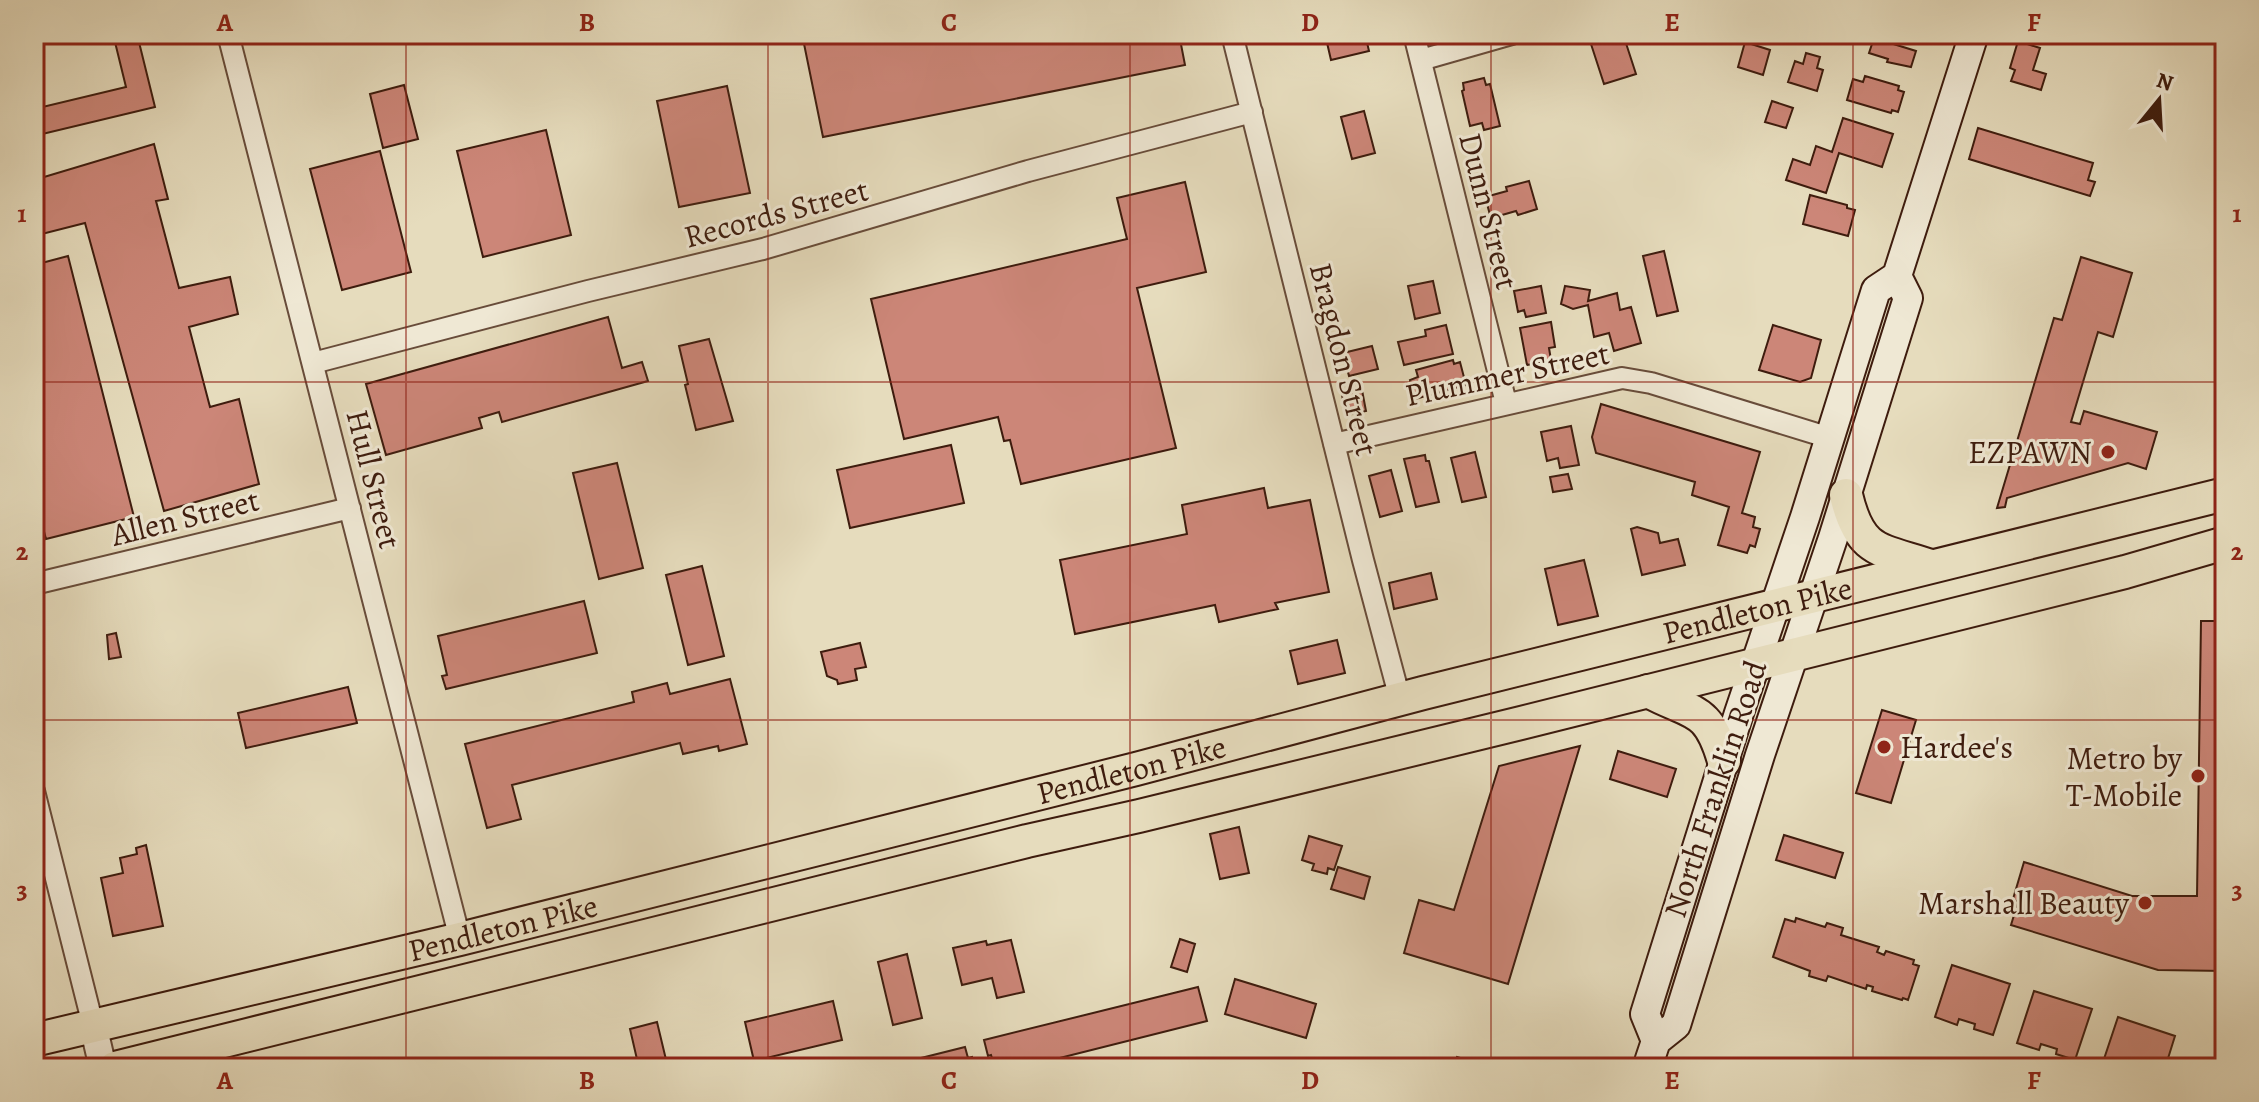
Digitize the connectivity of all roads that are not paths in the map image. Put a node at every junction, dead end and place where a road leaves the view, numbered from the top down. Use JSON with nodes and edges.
{"nodes":[{"id":1,"x":228,"y":34,"type":"edge"},
{"id":2,"x":1232,"y":34,"type":"edge"},
{"id":3,"x":1414,"y":34,"type":"edge"},
{"id":4,"x":1512,"y":34,"type":"edge"},
{"id":5,"x":1974,"y":34,"type":"edge"},
{"id":6,"x":1421,"y":60,"type":"junction"},
{"id":7,"x":1252,"y":112,"type":"junction"},
{"id":8,"x":1897,"y":276,"type":"junction"},
{"id":9,"x":313,"y":363,"type":"junction"},
{"id":10,"x":1506,"y":403,"type":"junction"},
{"id":11,"x":1830,"y":438,"type":"junction"},
{"id":12,"x":1334,"y":444,"type":"junction"},
{"id":13,"x":2225,"y":494,"type":"edge"},
{"id":14,"x":1846,"y":495,"type":"junction"},
{"id":15,"x":350,"y":508,"type":"junction"},
{"id":16,"x":2225,"y":543,"type":"edge"},
{"id":17,"x":1931,"y":566,"type":"junction"},
{"id":18,"x":34,"y":584,"type":"edge"},
{"id":19,"x":1814,"y":596,"type":"junction"},
{"id":20,"x":1775,"y":606,"type":"junction"},
{"id":21,"x":1793,"y":654,"type":"junction"},
{"id":22,"x":1755,"y":664,"type":"junction"},
{"id":23,"x":1648,"y":691,"type":"junction"},
{"id":24,"x":1400,"y":699,"type":"junction"},
{"id":25,"x":1724,"y":761,"type":"junction"},
{"id":26,"x":34,"y":791,"type":"edge"},
{"id":27,"x":460,"y":939,"type":"junction"},
{"id":28,"x":93,"y":1025,"type":"junction"},
{"id":29,"x":34,"y":1040,"type":"edge"},
{"id":30,"x":1656,"y":1041,"type":"junction"},
{"id":31,"x":103,"y":1068,"type":"edge"},
{"id":32,"x":115,"y":1068,"type":"edge"},
{"id":33,"x":1647,"y":1068,"type":"edge"}],
"edges":[{"from":1,"to":9,"type":"street","name":"Hull Street"},
{"from":2,"to":7,"type":"street","name":"Bragdon Street"},
{"from":3,"to":6,"type":"street","name":"Dunn Street"},
{"from":4,"to":6,"type":"street"},
{"from":5,"to":8,"type":"main road","name":"North Franklin Road"},
{"from":6,"to":10,"type":"street","name":"Dunn Street"},
{"from":7,"to":9,"type":"street","name":"Records Street"},
{"from":7,"to":12,"type":"street","name":"Bragdon Street"},
{"from":8,"to":11,"type":"main road","name":"North Franklin Road"},
{"from":8,"to":14,"type":"main road","name":"North Franklin Road"},
{"from":9,"to":15,"type":"street","name":"Hull Street"},
{"from":10,"to":11,"type":"street","name":"Plummer Street"},
{"from":10,"to":12,"type":"street","name":"Plummer Street"},
{"from":11,"to":20,"type":"main road","name":"North Franklin Road"},
{"from":12,"to":24,"type":"street","name":"Bragdon Street"},
{"from":13,"to":17,"type":"main road","name":"Pendleton Pike"},
{"from":14,"to":17,"type":"main road"},
{"from":14,"to":19,"type":"main road","name":"North Franklin Road"},
{"from":15,"to":18,"type":"street","name":"Allen Street"},
{"from":15,"to":27,"type":"street","name":"Hull Street"},
{"from":16,"to":21,"type":"main road","name":"Pendleton Pike"},
{"from":17,"to":19,"type":"main road","name":"Pendleton Pike"},
{"from":19,"to":20,"type":"main road","name":"Pendleton Pike"},
{"from":19,"to":21,"type":"main road","name":"North Franklin Road"},
{"from":20,"to":22,"type":"main road","name":"North Franklin Road"},
{"from":20,"to":24,"type":"main road","name":"Pendleton Pike"},
{"from":21,"to":22,"type":"main road","name":"Pendleton Pike"},
{"from":21,"to":30,"type":"main road","name":"North Franklin Road"},
{"from":22,"to":23,"type":"main road","name":"Pendleton Pike"},
{"from":22,"to":25,"type":"main road","name":"North Franklin Road"},
{"from":23,"to":25,"type":"main road"},
{"from":23,"to":32,"type":"main road","name":"Pendleton Pike"},
{"from":24,"to":27,"type":"main road","name":"Pendleton Pike"},
{"from":25,"to":30,"type":"main road","name":"North Franklin Road"},
{"from":26,"to":28,"type":"street"},
{"from":27,"to":28,"type":"main road","name":"Pendleton Pike"},
{"from":28,"to":29,"type":"main road","name":"Pendleton Pike"},
{"from":28,"to":31,"type":"street"},
{"from":30,"to":33,"type":"main road","name":"North Franklin Road"}]}
